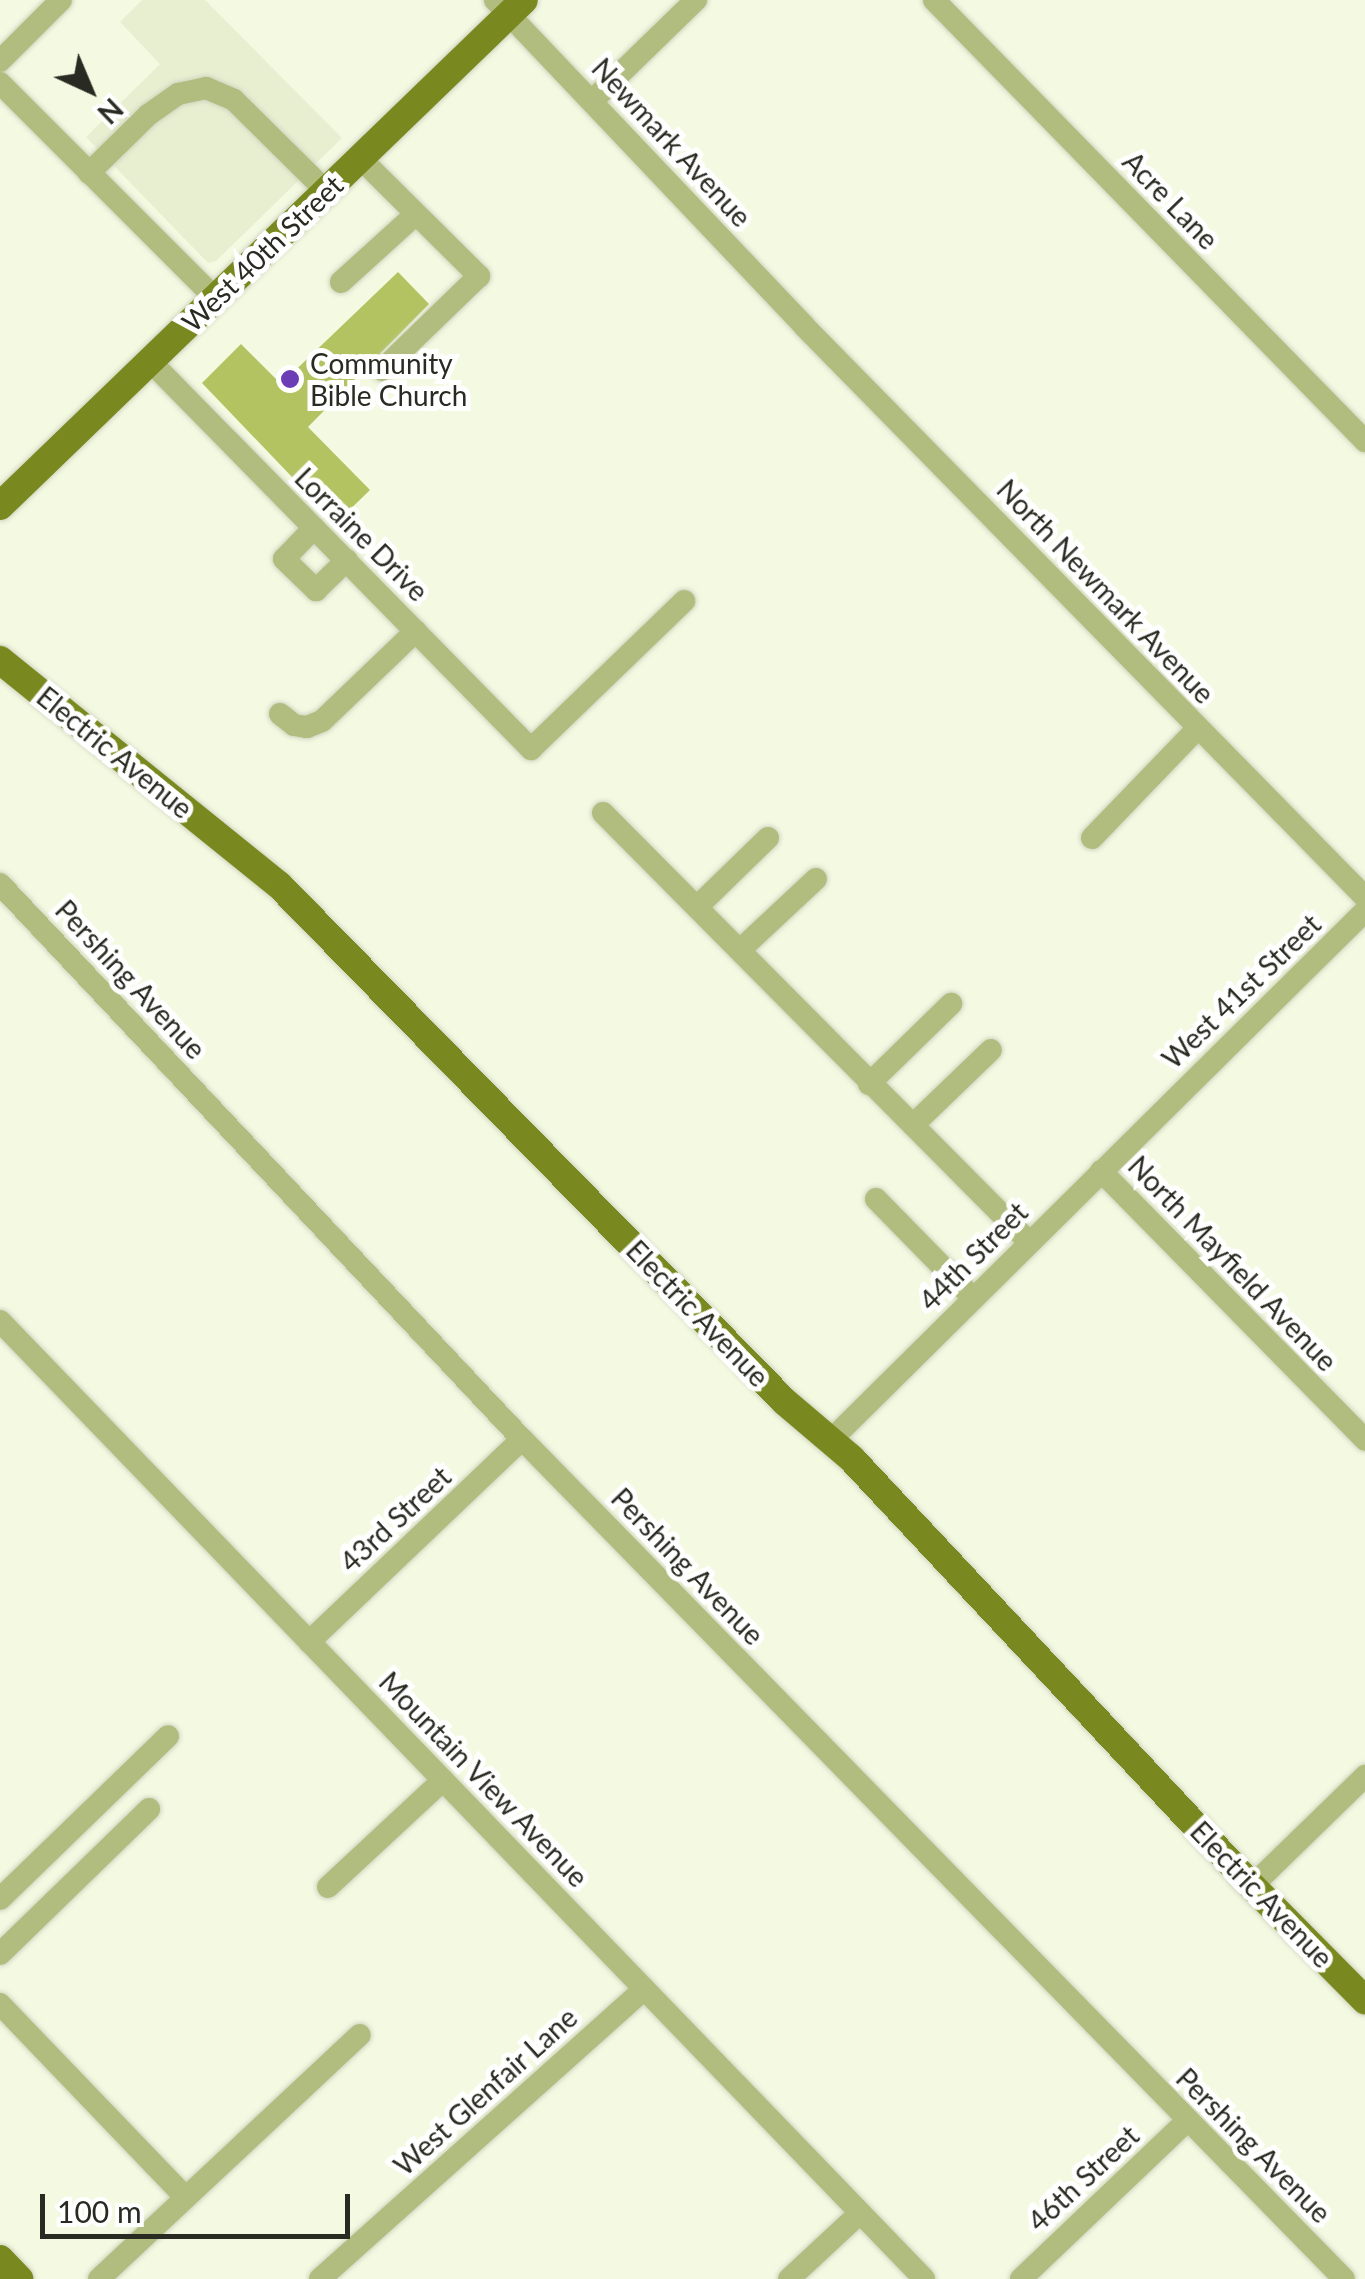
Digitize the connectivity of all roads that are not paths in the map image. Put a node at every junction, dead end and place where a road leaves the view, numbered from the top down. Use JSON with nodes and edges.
{"nodes":[{"id":1,"x":61,"y":0,"type":"edge"},
{"id":2,"x":696,"y":0,"type":"edge"},
{"id":3,"x":934,"y":0,"type":"edge"},
{"id":4,"x":510,"y":5,"type":"edge"},
{"id":5,"x":0,"y":61,"type":"edge"},
{"id":6,"x":0,"y":83,"type":"edge"},
{"id":7,"x":593,"y":100,"type":"junction"},
{"id":8,"x":360,"y":158,"type":"junction"},
{"id":9,"x":89,"y":172,"type":"junction"},
{"id":10,"x":326,"y":191,"type":"junction"},
{"id":11,"x":416,"y":214,"type":"junction"},
{"id":12,"x":341,"y":282,"type":"dead end"},
{"id":13,"x":215,"y":298,"type":"junction"},
{"id":14,"x":804,"y":326,"type":"joint"},
{"id":15,"x":150,"y":361,"type":"junction"},
{"id":16,"x":382,"y":370,"type":"dead end"},
{"id":17,"x":1365,"y":442,"type":"edge"},
{"id":18,"x":0,"y":506,"type":"edge"},
{"id":19,"x":314,"y":528,"type":"junction"},
{"id":20,"x":347,"y":560,"type":"junction"},
{"id":21,"x":684,"y":601,"type":"dead end"},
{"id":22,"x":416,"y":631,"type":"junction"},
{"id":23,"x":5,"y":666,"type":"edge"},
{"id":24,"x":280,"y":714,"type":"dead end"},
{"id":25,"x":1198,"y":728,"type":"junction"},
{"id":26,"x":602,"y":813,"type":"dead end"},
{"id":27,"x":768,"y":838,"type":"dead end"},
{"id":28,"x":1092,"y":838,"type":"dead end"},
{"id":29,"x":816,"y":879,"type":"dead end"},
{"id":30,"x":0,"y":884,"type":"edge"},
{"id":31,"x":1365,"y":898,"type":"edge"},
{"id":32,"x":698,"y":907,"type":"junction"},
{"id":33,"x":1365,"y":911,"type":"edge"},
{"id":34,"x":740,"y":950,"type":"junction"},
{"id":35,"x":950,"y":1004,"type":"dead end"},
{"id":36,"x":991,"y":1050,"type":"dead end"},
{"id":37,"x":869,"y":1084,"type":"junction"},
{"id":38,"x":1158,"y":1114,"type":"joint"},
{"id":39,"x":913,"y":1125,"type":"junction"},
{"id":40,"x":1101,"y":1171,"type":"junction"},
{"id":41,"x":876,"y":1199,"type":"dead end"},
{"id":42,"x":1030,"y":1242,"type":"junction"},
{"id":43,"x":973,"y":1298,"type":"junction"},
{"id":44,"x":0,"y":1321,"type":"edge"},
{"id":45,"x":522,"y":1440,"type":"junction"},
{"id":46,"x":1365,"y":1440,"type":"edge"},
{"id":47,"x":830,"y":1441,"type":"junction"},
{"id":48,"x":309,"y":1642,"type":"junction"},
{"id":49,"x":168,"y":1736,"type":"dead end"},
{"id":50,"x":1365,"y":1776,"type":"edge"},
{"id":51,"x":442,"y":1780,"type":"junction"},
{"id":52,"x":149,"y":1809,"type":"dead end"},
{"id":53,"x":1252,"y":1886,"type":"junction"},
{"id":54,"x":328,"y":1887,"type":"dead end"},
{"id":55,"x":0,"y":1899,"type":"edge"},
{"id":56,"x":0,"y":1954,"type":"edge"},
{"id":57,"x":644,"y":1988,"type":"junction"},
{"id":58,"x":1365,"y":2000,"type":"edge"},
{"id":59,"x":0,"y":2004,"type":"edge"},
{"id":60,"x":360,"y":2035,"type":"dead end"},
{"id":61,"x":1188,"y":2121,"type":"junction"},
{"id":62,"x":185,"y":2197,"type":"junction"},
{"id":63,"x":860,"y":2213,"type":"junction"},
{"id":64,"x":0,"y":2258,"type":"edge"},
{"id":65,"x":20,"y":2279,"type":"edge"},
{"id":66,"x":100,"y":2279,"type":"edge"},
{"id":67,"x":320,"y":2279,"type":"edge"},
{"id":68,"x":789,"y":2279,"type":"edge"},
{"id":69,"x":924,"y":2279,"type":"edge"},
{"id":70,"x":1021,"y":2279,"type":"edge"},
{"id":71,"x":1344,"y":2279,"type":"edge"}],
"edges":[{"from":1,"to":5,"type":"street"},
{"from":2,"to":7,"type":"street"},
{"from":3,"to":17,"type":"street","name":"Acre Lane"},
{"from":4,"to":7,"type":"street","name":"Newmark Avenue"},
{"from":4,"to":8,"type":"main road","name":"West 40th Street"},
{"from":6,"to":9,"type":"street"},
{"from":7,"to":14,"type":"street","name":"Newmark Avenue"},
{"from":8,"to":10,"type":"main road","name":"West 40th Street"},
{"from":8,"to":11,"type":"street"},
{"from":9,"to":10,"type":"street"},
{"from":9,"to":13,"type":"street"},
{"from":10,"to":13,"type":"main road","name":"West 40th Street"},
{"from":11,"to":12,"type":"street"},
{"from":11,"to":16,"type":"street"},
{"from":13,"to":15,"type":"main road","name":"West 40th Street"},
{"from":14,"to":25,"type":"street","name":"North Newmark Avenue"},
{"from":15,"to":18,"type":"main road","name":"West 40th Street"},
{"from":15,"to":19,"type":"street","name":"Lorraine Drive"},
{"from":19,"to":20,"type":"street","name":"Lorraine Drive"},
{"from":19,"to":20,"type":"street"},
{"from":20,"to":22,"type":"street","name":"Lorraine Drive"},
{"from":21,"to":22,"type":"street","name":"Lorraine Drive"},
{"from":22,"to":24,"type":"street"},
{"from":23,"to":47,"type":"main road","name":"Electric Avenue"},
{"from":25,"to":28,"type":"street"},
{"from":25,"to":31,"type":"street","name":"North Newmark Avenue"},
{"from":26,"to":32,"type":"street"},
{"from":27,"to":32,"type":"street"},
{"from":29,"to":34,"type":"street"},
{"from":30,"to":45,"type":"street","name":"Pershing Avenue"},
{"from":32,"to":34,"type":"street"},
{"from":33,"to":38,"type":"street","name":"West 41st Street"},
{"from":34,"to":37,"type":"street"},
{"from":35,"to":37,"type":"street"},
{"from":36,"to":39,"type":"street"},
{"from":37,"to":39,"type":"street"},
{"from":38,"to":40,"type":"street","name":"44th Street"},
{"from":39,"to":42,"type":"street"},
{"from":40,"to":42,"type":"street","name":"44th Street"},
{"from":40,"to":46,"type":"street","name":"North Mayfield Avenue"},
{"from":41,"to":43,"type":"street"},
{"from":42,"to":43,"type":"street","name":"44th Street"},
{"from":43,"to":47,"type":"street","name":"44th Street"},
{"from":44,"to":48,"type":"street","name":"Mountain View Avenue"},
{"from":45,"to":48,"type":"street","name":"43rd Street"},
{"from":45,"to":61,"type":"street","name":"Pershing Avenue"},
{"from":47,"to":53,"type":"main road","name":"Electric Avenue"},
{"from":48,"to":51,"type":"street","name":"Mountain View Avenue"},
{"from":49,"to":55,"type":"street"},
{"from":50,"to":53,"type":"street"},
{"from":51,"to":54,"type":"street"},
{"from":51,"to":57,"type":"street","name":"Mountain View Avenue"},
{"from":52,"to":56,"type":"street"},
{"from":53,"to":58,"type":"main road","name":"Electric Avenue"},
{"from":57,"to":63,"type":"street","name":"Mountain View Avenue"},
{"from":57,"to":67,"type":"street","name":"West Glenfair Lane"},
{"from":59,"to":62,"type":"street"},
{"from":60,"to":62,"type":"street"},
{"from":61,"to":70,"type":"street","name":"46th Street"},
{"from":61,"to":71,"type":"street","name":"Pershing Avenue"},
{"from":62,"to":66,"type":"street"},
{"from":63,"to":68,"type":"street"},
{"from":63,"to":69,"type":"street","name":"Mountain View Avenue"},
{"from":64,"to":65,"type":"main road"}]}
